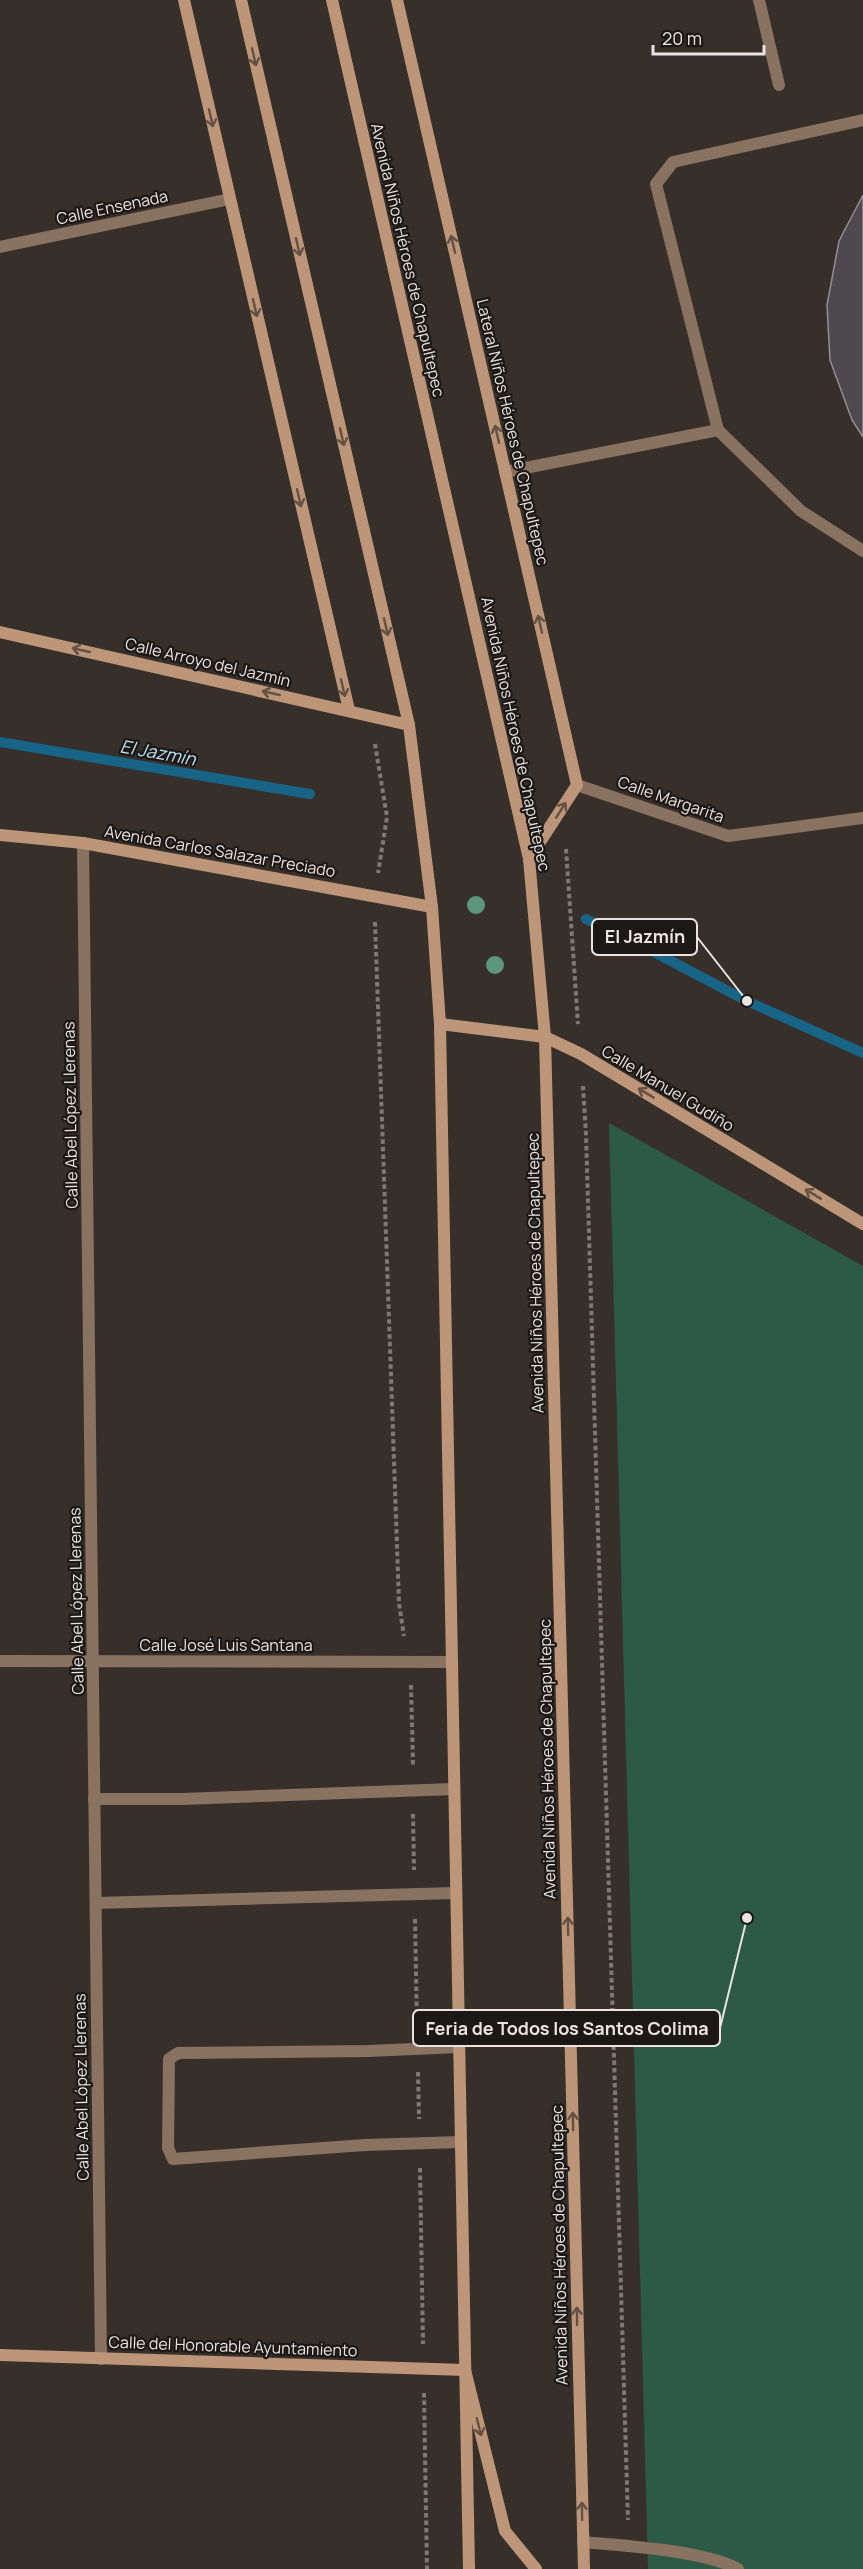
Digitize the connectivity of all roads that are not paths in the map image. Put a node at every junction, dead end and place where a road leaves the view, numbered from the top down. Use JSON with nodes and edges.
{"nodes":[{"id":1,"x":184,"y":0,"type":"edge"},
{"id":2,"x":241,"y":0,"type":"edge"},
{"id":3,"x":332,"y":0,"type":"edge"},
{"id":4,"x":397,"y":0,"type":"edge"},
{"id":5,"x":759,"y":0,"type":"edge"},
{"id":6,"x":779,"y":85,"type":"dead end"},
{"id":7,"x":863,"y":120,"type":"edge"},
{"id":8,"x":230,"y":199,"type":"junction"},
{"id":9,"x":0,"y":247,"type":"edge"},
{"id":10,"x":718,"y":430,"type":"junction"},
{"id":11,"x":505,"y":472,"type":"junction"},
{"id":12,"x":863,"y":551,"type":"edge"},
{"id":13,"x":0,"y":632,"type":"edge"},
{"id":14,"x":349,"y":710,"type":"junction"},
{"id":15,"x":409,"y":725,"type":"junction"},
{"id":16,"x":577,"y":784,"type":"junction"},
{"id":17,"x":863,"y":818,"type":"edge"},
{"id":18,"x":0,"y":835,"type":"edge"},
{"id":19,"x":83,"y":843,"type":"junction"},
{"id":20,"x":529,"y":859,"type":"junction"},
{"id":21,"x":432,"y":907,"type":"junction"},
{"id":22,"x":440,"y":1024,"type":"junction"},
{"id":23,"x":546,"y":1037,"type":"junction"},
{"id":24,"x":863,"y":1224,"type":"edge"},
{"id":25,"x":0,"y":1661,"type":"edge"},
{"id":26,"x":93,"y":1661,"type":"junction"},
{"id":27,"x":452,"y":1662,"type":"junction"},
{"id":28,"x":454,"y":1789,"type":"junction"},
{"id":29,"x":94,"y":1799,"type":"junction"},
{"id":30,"x":456,"y":1893,"type":"junction"},
{"id":31,"x":96,"y":1904,"type":"junction"},
{"id":32,"x":459,"y":2047,"type":"junction"},
{"id":33,"x":461,"y":2142,"type":"junction"},
{"id":34,"x":0,"y":2355,"type":"edge"},
{"id":35,"x":101,"y":2359,"type":"junction"},
{"id":36,"x":465,"y":2370,"type":"junction"},
{"id":37,"x":583,"y":2542,"type":"junction"},
{"id":38,"x":469,"y":2569,"type":"edge"},
{"id":39,"x":536,"y":2569,"type":"edge"},
{"id":40,"x":584,"y":2569,"type":"edge"},
{"id":41,"x":738,"y":2569,"type":"edge"}],
"edges":[{"from":1,"to":8,"type":"main road","one_way":true},
{"from":2,"to":15,"type":"main road","one_way":true},
{"from":3,"to":20,"type":"main road","name":"Avenida Niños Héroes de Chapultepec"},
{"from":11,"to":4,"type":"main road","name":"Lateral Niños Héroes de Chapultepec","one_way":true},
{"from":5,"to":6,"type":"street"},
{"from":7,"to":10,"type":"street"},
{"from":8,"to":9,"type":"street","name":"Calle Ensenada"},
{"from":8,"to":14,"type":"main road","one_way":true},
{"from":10,"to":11,"type":"street"},
{"from":10,"to":12,"type":"street"},
{"from":16,"to":11,"type":"main road","name":"Lateral Niños Héroes de Chapultepec","one_way":true},
{"from":14,"to":13,"type":"main road","name":"Calle Arroyo del Jazmín","one_way":true},
{"from":14,"to":15,"type":"main road","name":"Calle Arroyo del Jazmín"},
{"from":15,"to":21,"type":"main road"},
{"from":16,"to":17,"type":"street","name":"Calle Margarita"},
{"from":20,"to":16,"type":"main road","one_way":true},
{"from":18,"to":19,"type":"main road","name":"Avenida Carlos Salazar Preciado"},
{"from":19,"to":21,"type":"main road","name":"Avenida Carlos Salazar Preciado"},
{"from":19,"to":26,"type":"street","name":"Calle Abel López Llerenas"},
{"from":20,"to":23,"type":"main road","name":"Avenida Niños Héroes de Chapultepec"},
{"from":21,"to":22,"type":"main road"},
{"from":22,"to":23,"type":"main road","name":"Calle Manuel Gudiño"},
{"from":22,"to":27,"type":"main road"},
{"from":24,"to":23,"type":"main road","name":"Calle Manuel Gudiño","one_way":true},
{"from":37,"to":23,"type":"main road","name":"Avenida Niños Héroes de Chapultepec","one_way":true},
{"from":25,"to":26,"type":"street","name":"Calle José Luis Santana"},
{"from":26,"to":27,"type":"street","name":"Calle José Luis Santana"},
{"from":26,"to":29,"type":"street","name":"Calle Abel López Llerenas"},
{"from":27,"to":28,"type":"main road"},
{"from":28,"to":29,"type":"street"},
{"from":28,"to":30,"type":"main road"},
{"from":29,"to":31,"type":"street","name":"Calle Abel López Llerenas"},
{"from":30,"to":31,"type":"street"},
{"from":30,"to":32,"type":"main road"},
{"from":31,"to":35,"type":"street","name":"Calle Abel López Llerenas"},
{"from":32,"to":33,"type":"main road"},
{"from":32,"to":33,"type":"street"},
{"from":33,"to":36,"type":"main road"},
{"from":34,"to":35,"type":"main road","name":"Calle del Honorable Ayuntamiento"},
{"from":35,"to":36,"type":"main road","name":"Calle del Honorable Ayuntamiento"},
{"from":36,"to":38,"type":"main road"},
{"from":36,"to":39,"type":"main road","one_way":true},
{"from":37,"to":40,"type":"main road","name":"Avenida Niños Héroes de Chapultepec"},
{"from":37,"to":41,"type":"street"}]}
